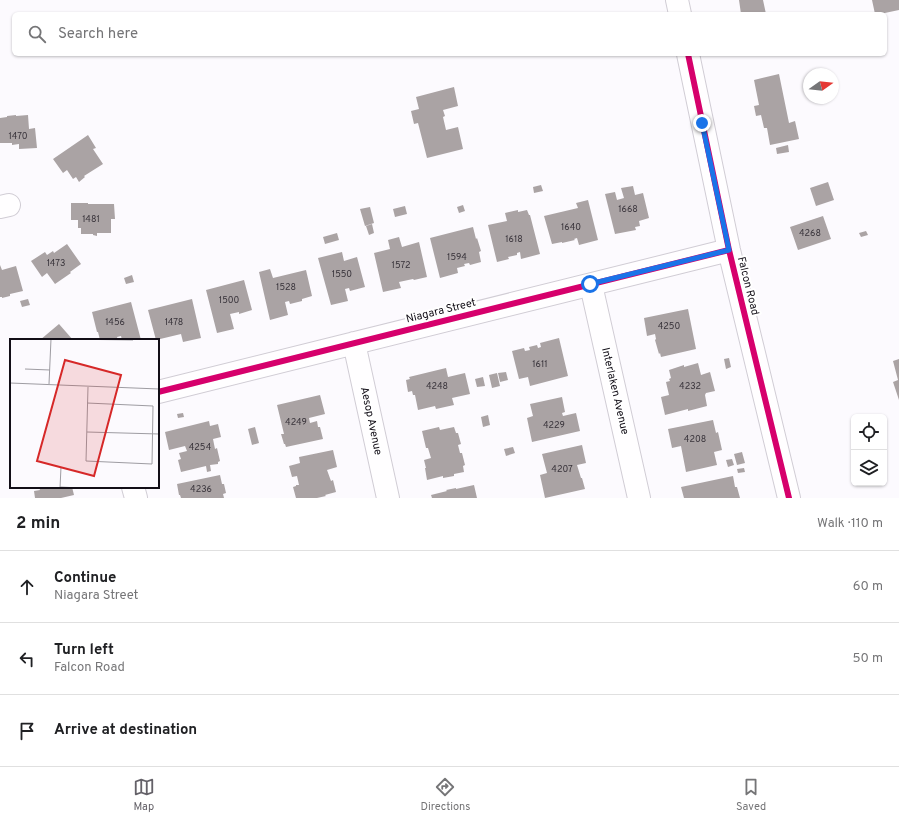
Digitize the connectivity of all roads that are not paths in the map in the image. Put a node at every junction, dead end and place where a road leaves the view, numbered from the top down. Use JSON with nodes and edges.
{"nodes":[{"id":1,"x":677,"y":0,"type":"edge"},
{"id":2,"x":680,"y":12,"type":"edge"},
{"id":3,"x":688,"y":56,"type":"edge"},
{"id":4,"x":729,"y":250,"type":"junction"},
{"id":5,"x":590,"y":284,"type":"junction"},
{"id":6,"x":354,"y":343,"type":"junction"},
{"id":7,"x":159,"y":392,"type":"edge"},
{"id":8,"x":133,"y":488,"type":"edge"},
{"id":9,"x":136,"y":498,"type":"edge"},
{"id":10,"x":388,"y":498,"type":"edge"},
{"id":11,"x":639,"y":498,"type":"edge"},
{"id":12,"x":789,"y":498,"type":"edge"}],
"edges":[{"from":1,"to":2,"type":"street"},
{"from":3,"to":4,"type":"street","name":"Falcon Road"},
{"from":4,"to":5,"type":"street","name":"Niagara Street"},
{"from":4,"to":12,"type":"street","name":"Falcon Road"},
{"from":5,"to":6,"type":"street","name":"Niagara Street"},
{"from":5,"to":11,"type":"street","name":"Interlaken Avenue"},
{"from":6,"to":7,"type":"street","name":"Niagara Street"},
{"from":6,"to":10,"type":"street","name":"Aesop Avenue"},
{"from":8,"to":9,"type":"street"}]}
